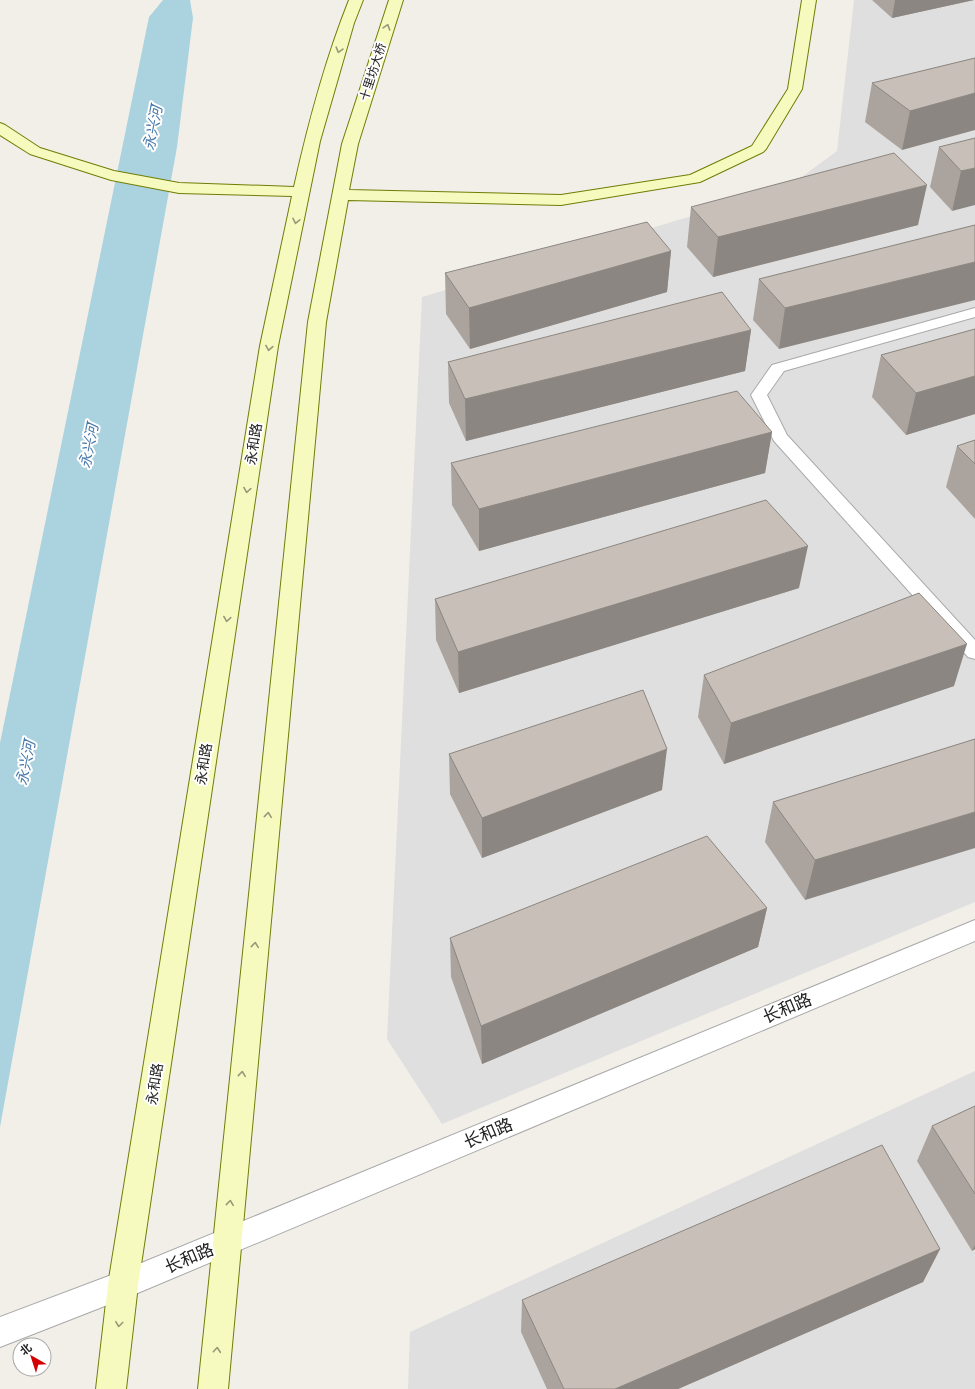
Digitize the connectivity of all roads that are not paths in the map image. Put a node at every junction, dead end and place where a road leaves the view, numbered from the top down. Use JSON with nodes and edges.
{"nodes":[{"id":1,"x":356,"y":0,"type":"edge"},
{"id":2,"x":396,"y":0,"type":"edge"},
{"id":3,"x":809,"y":0,"type":"edge"},
{"id":4,"x":0,"y":128,"type":"edge"},
{"id":5,"x":302,"y":192,"type":"junction"},
{"id":6,"x":341,"y":195,"type":"junction"},
{"id":7,"x":975,"y":312,"type":"edge"},
{"id":8,"x":975,"y":652,"type":"edge"},
{"id":9,"x":975,"y":930,"type":"edge"},
{"id":10,"x":226,"y":1242,"type":"junction"},
{"id":11,"x":123,"y":1285,"type":"junction"},
{"id":12,"x":0,"y":1332,"type":"edge"},
{"id":13,"x":111,"y":1389,"type":"edge"},
{"id":14,"x":213,"y":1389,"type":"edge"}],
"edges":[{"from":1,"to":5,"type":"main road","name":"永和路","one_way":true},
{"from":6,"to":2,"type":"main road","name":"十里坊大桥","one_way":true},
{"from":3,"to":6,"type":"main road"},
{"from":4,"to":5,"type":"main road"},
{"from":5,"to":11,"type":"main road","name":"永和路","one_way":true},
{"from":10,"to":6,"type":"main road","one_way":true},
{"from":7,"to":8,"type":"lane"},
{"from":9,"to":10,"type":"street","name":"长和路"},
{"from":10,"to":11,"type":"street","name":"长和路"},
{"from":14,"to":10,"type":"main road","one_way":true},
{"from":11,"to":12,"type":"street","name":"长和路"},
{"from":11,"to":13,"type":"main road","name":"永和路","one_way":true}]}
